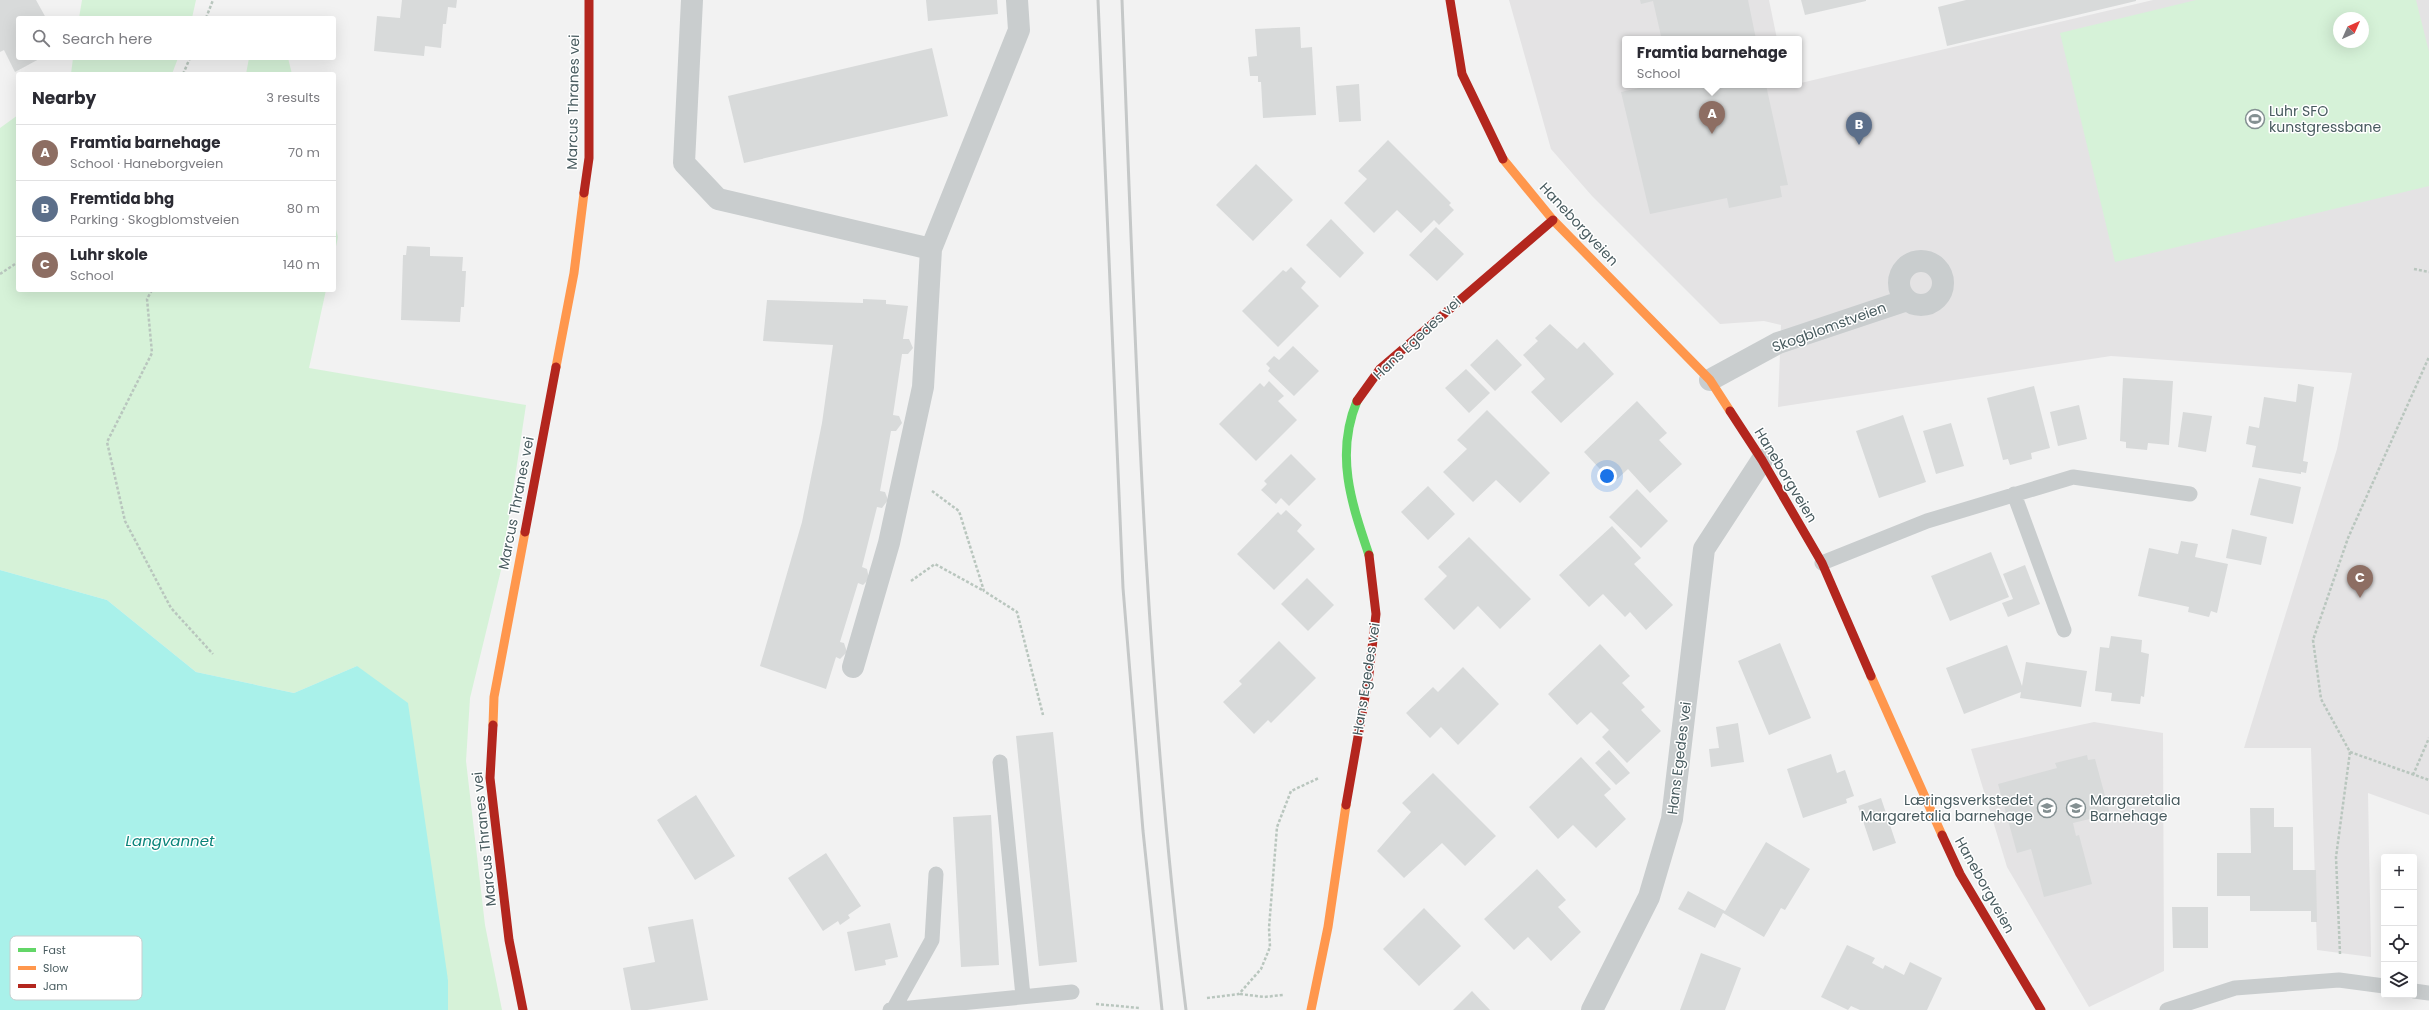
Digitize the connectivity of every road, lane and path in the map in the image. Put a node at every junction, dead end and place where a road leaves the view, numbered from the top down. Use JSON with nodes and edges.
{"nodes":[{"id":1,"x":213,"y":0,"type":"edge"},
{"id":2,"x":588,"y":0,"type":"edge"},
{"id":3,"x":692,"y":0,"type":"edge"},
{"id":4,"x":1018,"y":0,"type":"edge"},
{"id":5,"x":1450,"y":0,"type":"edge"},
{"id":6,"x":207,"y":16,"type":"edge"},
{"id":7,"x":189,"y":60,"type":"edge"},
{"id":8,"x":184,"y":72,"type":"edge"},
{"id":9,"x":1552,"y":220,"type":"junction"},
{"id":10,"x":931,"y":249,"type":"junction"},
{"id":11,"x":16,"y":263,"type":"edge"},
{"id":12,"x":2414,"y":269,"type":"dead end"},
{"id":13,"x":2429,"y":272,"type":"edge"},
{"id":14,"x":0,"y":274,"type":"edge"},
{"id":15,"x":151,"y":292,"type":"edge"},
{"id":16,"x":1907,"y":300,"type":"dead end"},
{"id":17,"x":2429,"y":357,"type":"edge"},
{"id":18,"x":1710,"y":380,"type":"junction"},
{"id":19,"x":1762,"y":460,"type":"junction"},
{"id":20,"x":905,"y":471,"type":"junction"},
{"id":21,"x":2014,"y":494,"type":"junction"},
{"id":22,"x":2190,"y":494,"type":"dead end"},
{"id":23,"x":1822,"y":563,"type":"junction"},
{"id":24,"x":909,"y":582,"type":"dead end"},
{"id":25,"x":984,"y":591,"type":"junction"},
{"id":26,"x":2064,"y":630,"type":"dead end"},
{"id":27,"x":213,"y":654,"type":"dead end"},
{"id":28,"x":853,"y":667,"type":"dead end"},
{"id":29,"x":1043,"y":715,"type":"dead end"},
{"id":30,"x":2429,"y":738,"type":"edge"},
{"id":31,"x":2350,"y":752,"type":"junction"},
{"id":32,"x":1000,"y":762,"type":"dead end"},
{"id":33,"x":2413,"y":775,"type":"junction"},
{"id":34,"x":1350,"y":778,"type":"junction"},
{"id":35,"x":2429,"y":780,"type":"edge"},
{"id":36,"x":936,"y":874,"type":"dead end"},
{"id":37,"x":2339,"y":980,"type":"junction"},
{"id":38,"x":2381,"y":986,"type":"edge"},
{"id":39,"x":2417,"y":991,"type":"edge"},
{"id":40,"x":1072,"y":992,"type":"joint"},
{"id":41,"x":1313,"y":992,"type":"junction"},
{"id":42,"x":2429,"y":993,"type":"edge"},
{"id":43,"x":1239,"y":994,"type":"junction"},
{"id":44,"x":1023,"y":996,"type":"junction"},
{"id":45,"x":1207,"y":998,"type":"dead end"},
{"id":46,"x":1140,"y":1008,"type":"dead end"},
{"id":47,"x":523,"y":1010,"type":"edge"},
{"id":48,"x":891,"y":1010,"type":"edge"},
{"id":49,"x":1311,"y":1010,"type":"edge"},
{"id":50,"x":1592,"y":1010,"type":"edge"},
{"id":51,"x":2041,"y":1010,"type":"edge"},
{"id":52,"x":2167,"y":1010,"type":"edge"}],
"edges":[{"from":1,"to":6,"type":"path"},
{"from":2,"to":47,"type":"street","name":"Marcus Thranes vei"},
{"from":3,"to":10,"type":"street"},
{"from":4,"to":10,"type":"street"},
{"from":5,"to":9,"type":"street","name":"Haneborgveien"},
{"from":7,"to":8,"type":"path"},
{"from":9,"to":18,"type":"street","name":"Haneborgveien"},
{"from":9,"to":34,"type":"street","name":"Hans Egedes vei"},
{"from":10,"to":20,"type":"street"},
{"from":11,"to":14,"type":"path"},
{"from":12,"to":13,"type":"path"},
{"from":15,"to":27,"type":"path"},
{"from":16,"to":18,"type":"street","name":"Skogblomstveien"},
{"from":17,"to":31,"type":"path"},
{"from":18,"to":19,"type":"street","name":"Haneborgveien"},
{"from":19,"to":23,"type":"street","name":"Haneborgveien"},
{"from":19,"to":50,"type":"street","name":"Hans Egedes vei"},
{"from":20,"to":25,"type":"path"},
{"from":20,"to":28,"type":"street"},
{"from":21,"to":22,"type":"lane"},
{"from":21,"to":23,"type":"lane"},
{"from":21,"to":26,"type":"lane"},
{"from":23,"to":51,"type":"street","name":"Haneborgveien"},
{"from":24,"to":25,"type":"path"},
{"from":25,"to":29,"type":"path"},
{"from":30,"to":33,"type":"path"},
{"from":31,"to":33,"type":"path"},
{"from":31,"to":37,"type":"path"},
{"from":32,"to":44,"type":"lane"},
{"from":33,"to":35,"type":"path"},
{"from":34,"to":41,"type":"street","name":"Hans Egedes vei"},
{"from":34,"to":43,"type":"path"},
{"from":36,"to":48,"type":"lane"},
{"from":37,"to":38,"type":"lane"},
{"from":37,"to":52,"type":"lane"},
{"from":39,"to":42,"type":"lane"},
{"from":40,"to":44,"type":"lane"},
{"from":40,"to":46,"type":"path"},
{"from":41,"to":43,"type":"path"},
{"from":41,"to":49,"type":"street","name":"Hans Egedes vei"},
{"from":43,"to":45,"type":"path"},
{"from":44,"to":48,"type":"lane"}]}
